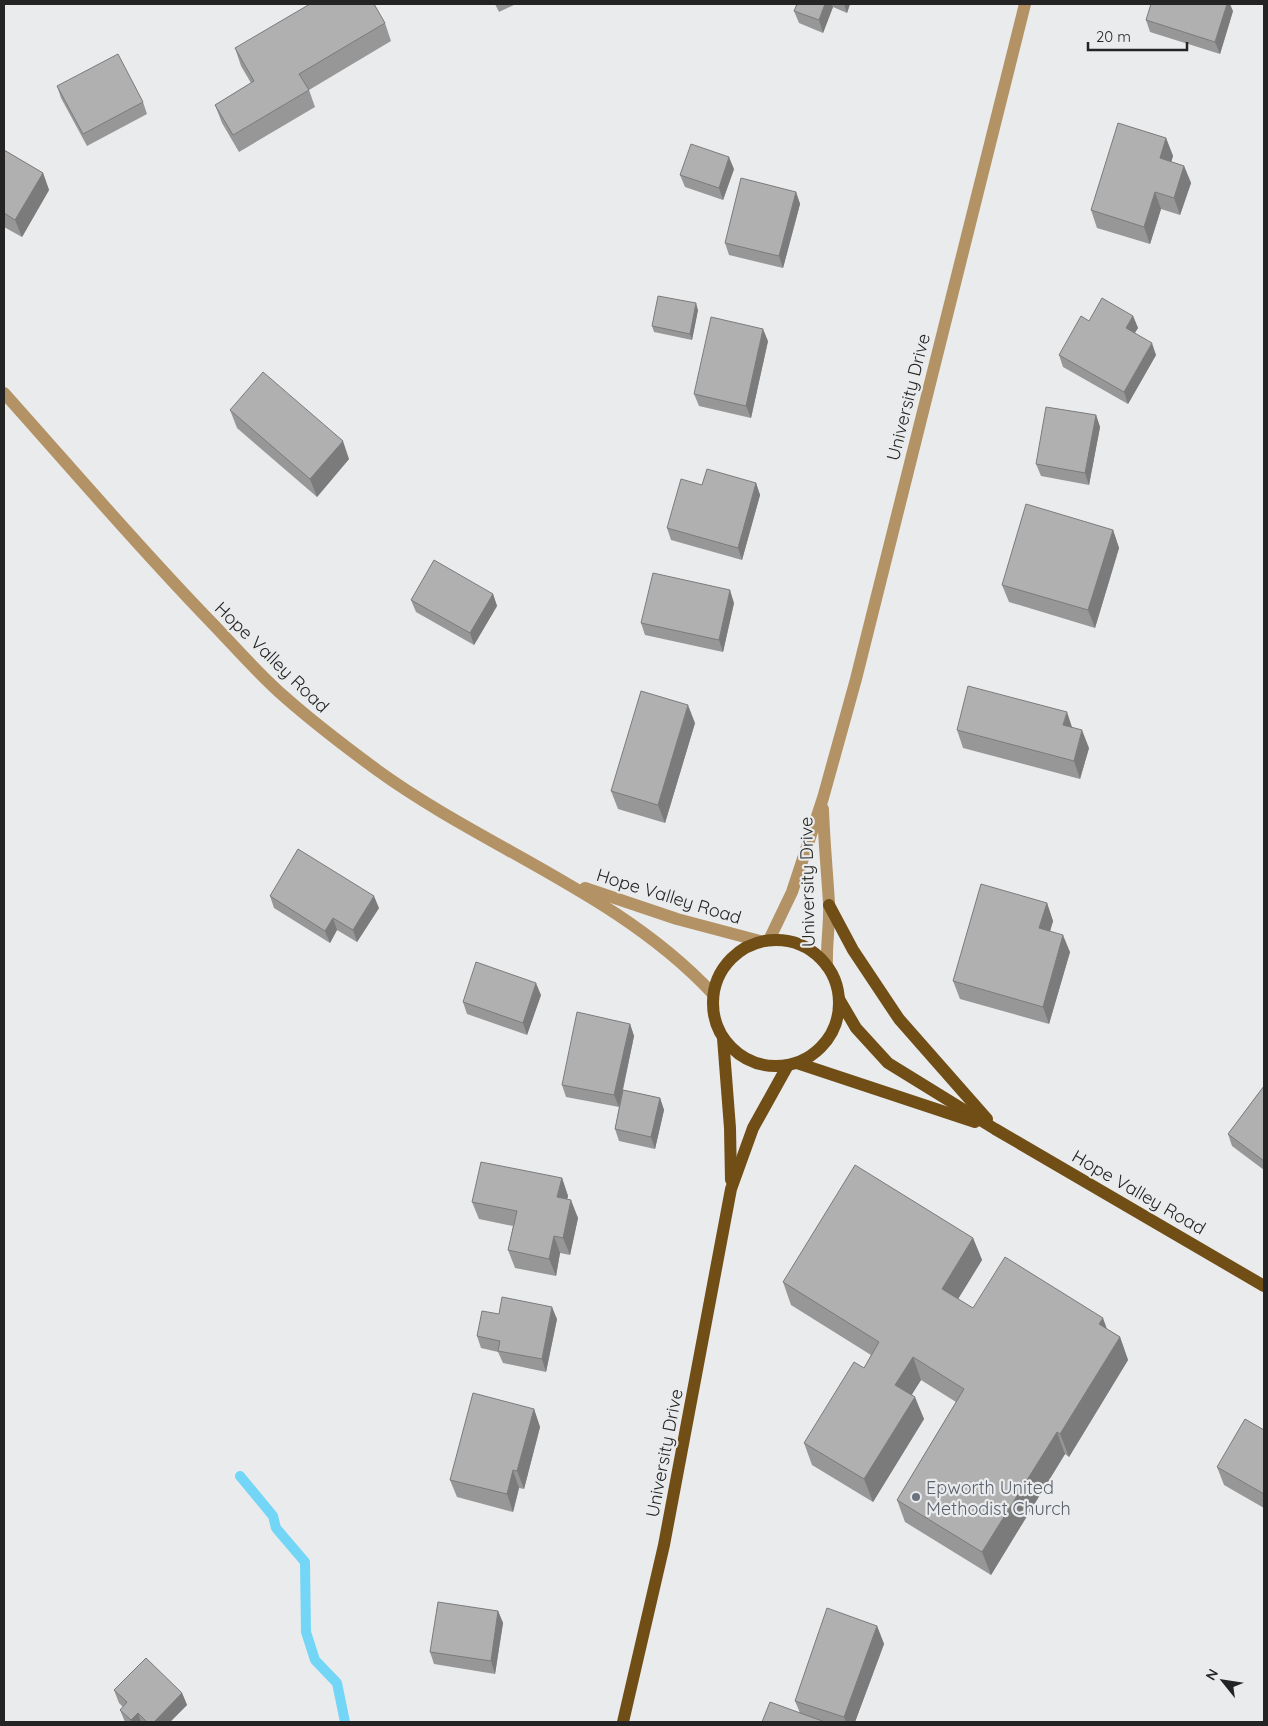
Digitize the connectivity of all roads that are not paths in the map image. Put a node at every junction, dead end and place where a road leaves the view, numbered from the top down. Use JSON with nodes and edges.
{"nodes":[{"id":1,"x":1024,"y":4,"type":"edge"},
{"id":2,"x":4,"y":393,"type":"edge"},
{"id":3,"x":823,"y":798,"type":"junction"},
{"id":4,"x":569,"y":883,"type":"junction"},
{"id":5,"x":829,"y":905,"type":"junction"},
{"id":6,"x":764,"y":940,"type":"junction"},
{"id":7,"x":827,"y":966,"type":"junction"},
{"id":8,"x":713,"y":994,"type":"junction"},
{"id":9,"x":839,"y":999,"type":"junction"},
{"id":10,"x":723,"y":1038,"type":"junction"},
{"id":11,"x":792,"y":1064,"type":"junction"},
{"id":12,"x":995,"y":1129,"type":"junction"},
{"id":13,"x":732,"y":1189,"type":"junction"},
{"id":14,"x":1264,"y":1286,"type":"edge"},
{"id":15,"x":624,"y":1722,"type":"edge"}],
"edges":[{"from":1,"to":3,"type":"street","name":"University Drive"},
{"from":2,"to":4,"type":"street","name":"Hope Valley Road"},
{"from":3,"to":5,"type":"street","name":"University Drive"},
{"from":3,"to":6,"type":"street","name":"University Drive"},
{"from":4,"to":6,"type":"street","name":"Hope Valley Road"},
{"from":4,"to":8,"type":"street","name":"Hope Valley Road"},
{"from":5,"to":7,"type":"street","name":"University Drive"},
{"from":5,"to":12,"type":"main road"},
{"from":6,"to":7,"type":"main road"},
{"from":6,"to":8,"type":"main road"},
{"from":7,"to":9,"type":"main road"},
{"from":8,"to":10,"type":"main road"},
{"from":9,"to":11,"type":"main road"},
{"from":9,"to":12,"type":"main road","name":"Hope Valley Road"},
{"from":10,"to":11,"type":"main road"},
{"from":10,"to":13,"type":"main road","name":"University Drive"},
{"from":11,"to":12,"type":"main road","name":"Hope Valley Road"},
{"from":11,"to":13,"type":"main road","name":"University Drive"},
{"from":12,"to":14,"type":"main road","name":"Hope Valley Road"},
{"from":13,"to":15,"type":"main road","name":"University Drive"}]}
